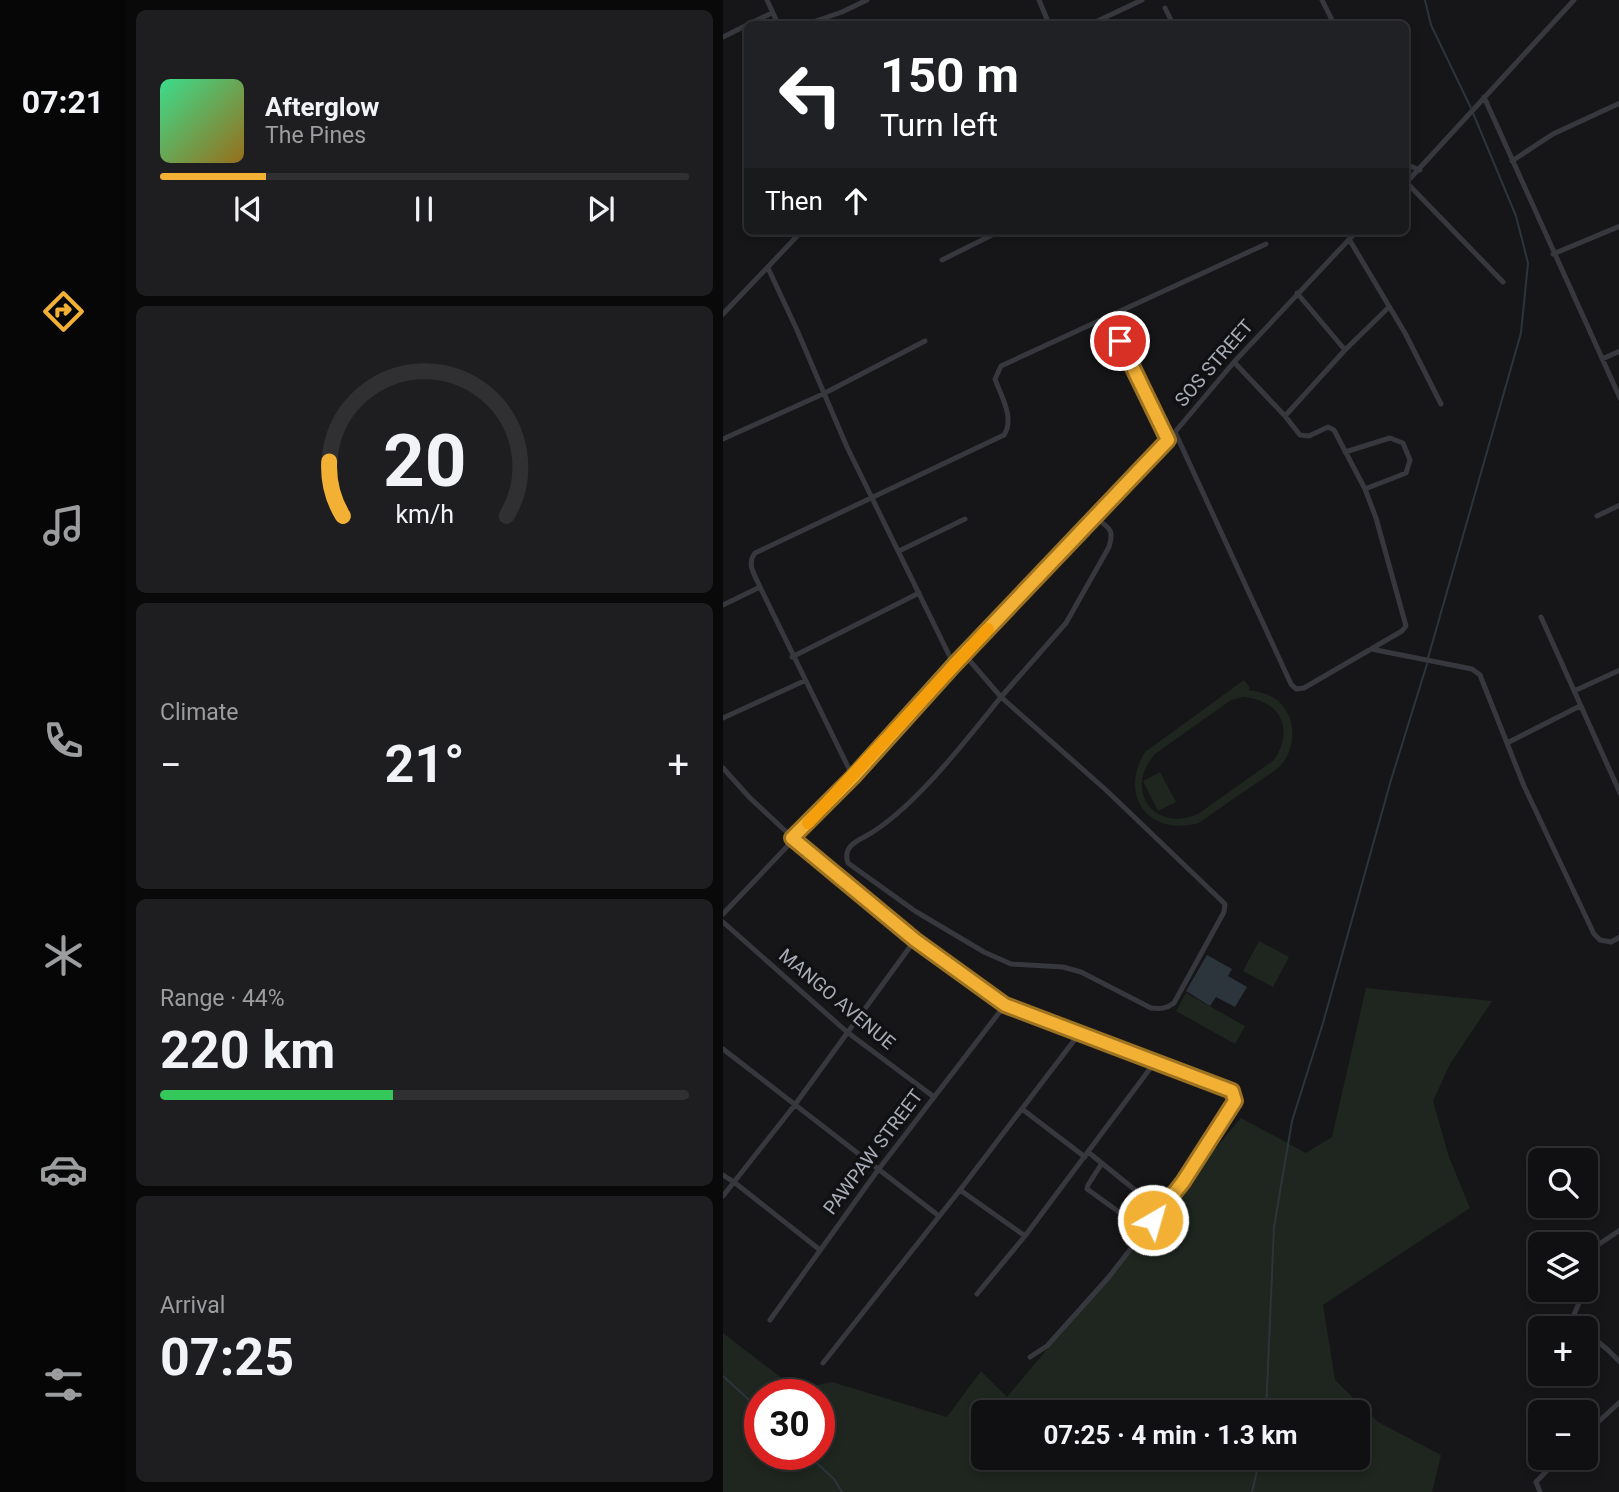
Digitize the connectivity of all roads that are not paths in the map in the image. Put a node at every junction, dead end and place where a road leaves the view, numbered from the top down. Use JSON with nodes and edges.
{"nodes":[{"id":1,"x":767,"y":0,"type":"edge"},
{"id":2,"x":867,"y":0,"type":"edge"},
{"id":3,"x":1039,"y":0,"type":"edge"},
{"id":4,"x":1142,"y":0,"type":"edge"},
{"id":5,"x":1322,"y":0,"type":"edge"},
{"id":6,"x":1574,"y":0,"type":"edge"},
{"id":7,"x":1165,"y":8,"type":"dead end"},
{"id":8,"x":772,"y":13,"type":"junction"},
{"id":9,"x":756,"y":21,"type":"edge"},
{"id":10,"x":776,"y":21,"type":"edge"},
{"id":11,"x":814,"y":21,"type":"edge"},
{"id":12,"x":1048,"y":21,"type":"edge"},
{"id":13,"x":1097,"y":21,"type":"edge"},
{"id":14,"x":1172,"y":21,"type":"edge"},
{"id":15,"x":1332,"y":21,"type":"edge"},
{"id":16,"x":744,"y":27,"type":"edge"},
{"id":17,"x":723,"y":37,"type":"edge"},
{"id":18,"x":1484,"y":97,"type":"junction"},
{"id":19,"x":1619,"y":103,"type":"edge"},
{"id":20,"x":1512,"y":161,"type":"junction"},
{"id":21,"x":1409,"y":166,"type":"edge"},
{"id":22,"x":1420,"y":170,"type":"junction"},
{"id":23,"x":1409,"y":180,"type":"edge"},
{"id":24,"x":1409,"y":186,"type":"edge"},
{"id":25,"x":1619,"y":226,"type":"edge"},
{"id":26,"x":794,"y":235,"type":"edge"},
{"id":27,"x":992,"y":235,"type":"edge"},
{"id":28,"x":1353,"y":235,"type":"edge"},
{"id":29,"x":1349,"y":239,"type":"junction"},
{"id":30,"x":1266,"y":244,"type":"dead end"},
{"id":31,"x":1553,"y":254,"type":"junction"},
{"id":32,"x":942,"y":260,"type":"dead end"},
{"id":33,"x":768,"y":268,"type":"junction"},
{"id":34,"x":1503,"y":282,"type":"dead end"},
{"id":35,"x":1297,"y":293,"type":"junction"},
{"id":36,"x":1389,"y":307,"type":"junction"},
{"id":37,"x":723,"y":314,"type":"edge"},
{"id":38,"x":1108,"y":316,"type":"junction"},
{"id":39,"x":925,"y":341,"type":"dead end"},
{"id":40,"x":1345,"y":350,"type":"junction"},
{"id":41,"x":1619,"y":351,"type":"edge"},
{"id":42,"x":1602,"y":359,"type":"junction"},
{"id":43,"x":1234,"y":362,"type":"junction"},
{"id":44,"x":823,"y":394,"type":"junction"},
{"id":45,"x":1619,"y":398,"type":"edge"},
{"id":46,"x":1441,"y":404,"type":"dead end"},
{"id":47,"x":1285,"y":416,"type":"junction"},
{"id":48,"x":1175,"y":432,"type":"junction"},
{"id":49,"x":723,"y":439,"type":"edge"},
{"id":50,"x":1168,"y":440,"type":"junction"},
{"id":51,"x":1345,"y":452,"type":"junction"},
{"id":52,"x":1365,"y":489,"type":"junction"},
{"id":53,"x":872,"y":499,"type":"junction"},
{"id":54,"x":1619,"y":505,"type":"edge"},
{"id":55,"x":1597,"y":516,"type":"dead end"},
{"id":56,"x":1095,"y":517,"type":"junction"},
{"id":57,"x":965,"y":519,"type":"dead end"},
{"id":58,"x":899,"y":551,"type":"junction"},
{"id":59,"x":760,"y":587,"type":"junction"},
{"id":60,"x":919,"y":593,"type":"junction"},
{"id":61,"x":723,"y":605,"type":"edge"},
{"id":62,"x":1541,"y":617,"type":"dead end"},
{"id":63,"x":1371,"y":649,"type":"junction"},
{"id":64,"x":964,"y":654,"type":"junction"},
{"id":65,"x":792,"y":657,"type":"junction"},
{"id":66,"x":954,"y":665,"type":"junction"},
{"id":67,"x":1619,"y":670,"type":"edge"},
{"id":68,"x":804,"y":681,"type":"junction"},
{"id":69,"x":1574,"y":691,"type":"junction"},
{"id":70,"x":1001,"y":697,"type":"junction"},
{"id":71,"x":1580,"y":706,"type":"junction"},
{"id":72,"x":723,"y":718,"type":"edge"},
{"id":73,"x":1507,"y":743,"type":"junction"},
{"id":74,"x":723,"y":768,"type":"edge"},
{"id":75,"x":853,"y":777,"type":"junction"},
{"id":76,"x":1619,"y":793,"type":"edge"},
{"id":77,"x":792,"y":838,"type":"junction"},
{"id":78,"x":723,"y":914,"type":"edge"},
{"id":79,"x":723,"y":922,"type":"edge"},
{"id":80,"x":1619,"y":937,"type":"edge"},
{"id":81,"x":915,"y":940,"type":"junction"},
{"id":82,"x":1005,"y":1005,"type":"junction"},
{"id":83,"x":847,"y":1032,"type":"junction"},
{"id":84,"x":1079,"y":1034,"type":"junction"},
{"id":85,"x":723,"y":1049,"type":"edge"},
{"id":86,"x":1155,"y":1062,"type":"junction"},
{"id":87,"x":934,"y":1097,"type":"junction"},
{"id":88,"x":794,"y":1106,"type":"junction"},
{"id":89,"x":1022,"y":1110,"type":"junction"},
{"id":90,"x":1086,"y":1154,"type":"junction"},
{"id":91,"x":1102,"y":1163,"type":"junction"},
{"id":92,"x":878,"y":1170,"type":"junction"},
{"id":93,"x":723,"y":1175,"type":"edge"},
{"id":94,"x":733,"y":1182,"type":"junction"},
{"id":95,"x":960,"y":1190,"type":"junction"},
{"id":96,"x":723,"y":1196,"type":"edge"},
{"id":97,"x":939,"y":1216,"type":"junction"},
{"id":98,"x":1619,"y":1230,"type":"edge"},
{"id":99,"x":1025,"y":1236,"type":"junction"},
{"id":100,"x":1598,"y":1245,"type":"edge"},
{"id":101,"x":820,"y":1250,"type":"junction"},
{"id":102,"x":977,"y":1294,"type":"dead end"},
{"id":103,"x":770,"y":1320,"type":"dead end"},
{"id":104,"x":1598,"y":1341,"type":"edge"},
{"id":105,"x":1030,"y":1357,"type":"dead end"},
{"id":106,"x":1619,"y":1362,"type":"edge"},
{"id":107,"x":823,"y":1363,"type":"dead end"},
{"id":108,"x":1619,"y":1402,"type":"edge"},
{"id":109,"x":1598,"y":1422,"type":"edge"},
{"id":110,"x":1548,"y":1470,"type":"edge"},
{"id":111,"x":1540,"y":1492,"type":"edge"}],
"edges":[{"from":1,"to":8,"type":"street"},
{"from":2,"to":11,"type":"street"},
{"from":3,"to":12,"type":"street"},
{"from":4,"to":13,"type":"street"},
{"from":5,"to":15,"type":"street"},
{"from":6,"to":18,"type":"street"},
{"from":7,"to":14,"type":"street"},
{"from":8,"to":9,"type":"street"},
{"from":8,"to":10,"type":"street"},
{"from":16,"to":17,"type":"street"},
{"from":18,"to":20,"type":"street"},
{"from":18,"to":22,"type":"street"},
{"from":19,"to":20,"type":"street"},
{"from":20,"to":31,"type":"street"},
{"from":21,"to":22,"type":"street"},
{"from":22,"to":23,"type":"street"},
{"from":24,"to":34,"type":"street"},
{"from":25,"to":31,"type":"street"},
{"from":26,"to":33,"type":"street"},
{"from":27,"to":32,"type":"street"},
{"from":28,"to":29,"type":"street","name":"SOS STREET"},
{"from":29,"to":35,"type":"street","name":"SOS STREET"},
{"from":29,"to":36,"type":"street"},
{"from":30,"to":38,"type":"street"},
{"from":31,"to":42,"type":"street"},
{"from":33,"to":37,"type":"street"},
{"from":33,"to":44,"type":"street"},
{"from":35,"to":40,"type":"street"},
{"from":35,"to":43,"type":"street","name":"SOS STREET"},
{"from":36,"to":40,"type":"street"},
{"from":36,"to":46,"type":"street"},
{"from":38,"to":50,"type":"street"},
{"from":38,"to":53,"type":"street"},
{"from":39,"to":44,"type":"street"},
{"from":40,"to":47,"type":"street"},
{"from":41,"to":42,"type":"street"},
{"from":42,"to":45,"type":"street"},
{"from":43,"to":47,"type":"street"},
{"from":43,"to":48,"type":"street","name":"SOS STREET"},
{"from":44,"to":49,"type":"street"},
{"from":44,"to":53,"type":"street"},
{"from":47,"to":51,"type":"street"},
{"from":48,"to":50,"type":"street","name":"SOS STREET"},
{"from":48,"to":63,"type":"street"},
{"from":50,"to":56,"type":"street","name":"SOS STREET"},
{"from":51,"to":52,"type":"street"},
{"from":51,"to":52,"type":"street"},
{"from":52,"to":63,"type":"street"},
{"from":53,"to":58,"type":"street"},
{"from":53,"to":59,"type":"street"},
{"from":54,"to":55,"type":"street"},
{"from":56,"to":64,"type":"street","name":"SOS STREET"},
{"from":56,"to":70,"type":"street"},
{"from":57,"to":58,"type":"street"},
{"from":58,"to":60,"type":"street"},
{"from":59,"to":61,"type":"street"},
{"from":59,"to":65,"type":"street"},
{"from":60,"to":65,"type":"street"},
{"from":60,"to":66,"type":"street"},
{"from":62,"to":69,"type":"street"},
{"from":63,"to":73,"type":"street"},
{"from":64,"to":66,"type":"street","name":"SOS STREET"},
{"from":64,"to":70,"type":"street"},
{"from":65,"to":68,"type":"street"},
{"from":66,"to":75,"type":"street","name":"SOS STREET"},
{"from":67,"to":69,"type":"street"},
{"from":68,"to":72,"type":"street"},
{"from":68,"to":75,"type":"street"},
{"from":69,"to":71,"type":"street"},
{"from":70,"to":70,"type":"street"},
{"from":71,"to":73,"type":"street"},
{"from":71,"to":76,"type":"street"},
{"from":73,"to":80,"type":"street"},
{"from":74,"to":77,"type":"street"},
{"from":75,"to":77,"type":"street","name":"SOS STREET"},
{"from":77,"to":78,"type":"street","name":"SOS STREET"},
{"from":77,"to":81,"type":"street"},
{"from":79,"to":83,"type":"street","name":"MANGO AVENUE"},
{"from":81,"to":82,"type":"street"},
{"from":81,"to":83,"type":"street"},
{"from":82,"to":84,"type":"street"},
{"from":82,"to":87,"type":"street","name":"PAWPAW STREET"},
{"from":83,"to":87,"type":"street","name":"MANGO AVENUE"},
{"from":83,"to":88,"type":"street"},
{"from":84,"to":86,"type":"street"},
{"from":84,"to":89,"type":"street"},
{"from":85,"to":88,"type":"street"},
{"from":86,"to":90,"type":"street"},
{"from":86,"to":105,"type":"street"},
{"from":87,"to":92,"type":"street","name":"PAWPAW STREET"},
{"from":88,"to":92,"type":"street"},
{"from":88,"to":94,"type":"street"},
{"from":89,"to":90,"type":"street"},
{"from":89,"to":95,"type":"street"},
{"from":90,"to":91,"type":"street"},
{"from":90,"to":99,"type":"street"},
{"from":91,"to":91,"type":"street"},
{"from":92,"to":97,"type":"street"},
{"from":92,"to":101,"type":"street","name":"PAWPAW STREET"},
{"from":93,"to":94,"type":"street"},
{"from":94,"to":96,"type":"street"},
{"from":94,"to":101,"type":"street"},
{"from":95,"to":97,"type":"street"},
{"from":95,"to":99,"type":"street"},
{"from":97,"to":107,"type":"street"},
{"from":98,"to":100,"type":"street"},
{"from":99,"to":102,"type":"street"},
{"from":101,"to":103,"type":"street","name":"PAWPAW STREET"},
{"from":104,"to":106,"type":"street"},
{"from":108,"to":109,"type":"street"},
{"from":110,"to":111,"type":"street"}]}
